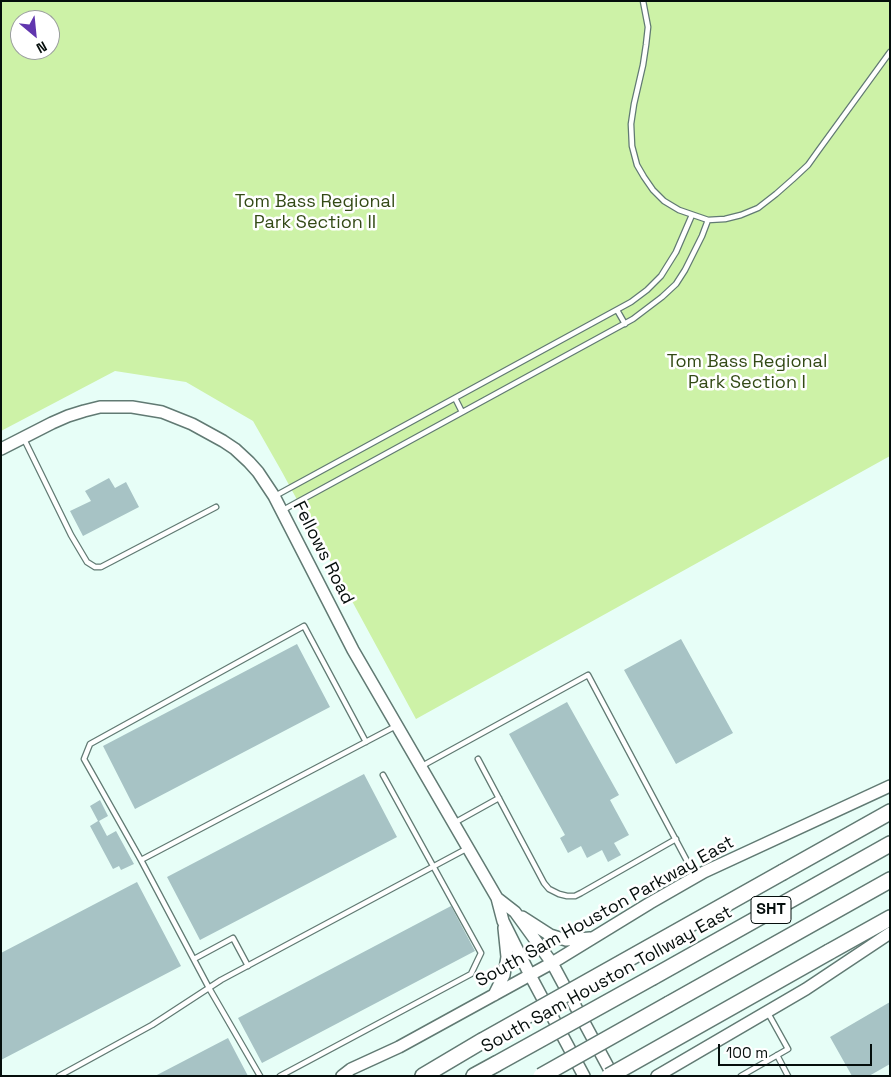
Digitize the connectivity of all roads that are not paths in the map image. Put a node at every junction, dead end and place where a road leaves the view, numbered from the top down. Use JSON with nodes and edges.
{"nodes":[{"id":1,"x":643,"y":1,"type":"edge"},
{"id":2,"x":890,"y":52,"type":"edge"},
{"id":3,"x":692,"y":215,"type":"junction"},
{"id":4,"x":708,"y":220,"type":"junction"},
{"id":5,"x":617,"y":310,"type":"junction"},
{"id":6,"x":625,"y":324,"type":"junction"},
{"id":7,"x":455,"y":398,"type":"junction"},
{"id":8,"x":462,"y":412,"type":"junction"},
{"id":9,"x":23,"y":438,"type":"junction"},
{"id":10,"x":1,"y":450,"type":"edge"},
{"id":11,"x":274,"y":496,"type":"junction"},
{"id":12,"x":216,"y":507,"type":"dead end"},
{"id":13,"x":282,"y":511,"type":"junction"},
{"id":14,"x":396,"y":726,"type":"junction"},
{"id":15,"x":366,"y":742,"type":"junction"},
{"id":16,"x":478,"y":759,"type":"dead end"},
{"id":17,"x":420,"y":766,"type":"junction"},
{"id":18,"x":383,"y":775,"type":"dead end"},
{"id":19,"x":890,"y":786,"type":"edge"},
{"id":20,"x":499,"y":798,"type":"junction"},
{"id":21,"x":890,"y":812,"type":"edge"},
{"id":22,"x":453,"y":823,"type":"junction"},
{"id":23,"x":890,"y":832,"type":"edge"},
{"id":24,"x":676,"y":839,"type":"junction"},
{"id":25,"x":890,"y":844,"type":"edge"},
{"id":26,"x":468,"y":848,"type":"junction"},
{"id":27,"x":871,"y":855,"type":"junction"},
{"id":28,"x":141,"y":860,"type":"junction"},
{"id":29,"x":434,"y":866,"type":"junction"},
{"id":30,"x":696,"y":877,"type":"junction"},
{"id":31,"x":890,"y":880,"type":"edge"},
{"id":32,"x":890,"y":889,"type":"edge"},
{"id":33,"x":497,"y":898,"type":"junction"},
{"id":34,"x":515,"y":912,"type":"junction"},
{"id":35,"x":890,"y":918,"type":"edge"},
{"id":36,"x":504,"y":921,"type":"junction"},
{"id":37,"x":890,"y":933,"type":"edge"},
{"id":38,"x":594,"y":937,"type":"junction"},
{"id":39,"x":194,"y":959,"type":"junction"},
{"id":40,"x":552,"y":963,"type":"junction"},
{"id":41,"x":248,"y":966,"type":"junction"},
{"id":42,"x":530,"y":975,"type":"junction"},
{"id":43,"x":209,"y":988,"type":"junction"},
{"id":44,"x":494,"y":995,"type":"junction"},
{"id":45,"x":669,"y":1004,"type":"junction"},
{"id":46,"x":767,"y":1012,"type":"junction"},
{"id":47,"x":777,"y":1055,"type":"junction"},
{"id":48,"x":669,"y":1071,"type":"edge"},
{"id":49,"x":59,"y":1076,"type":"edge"},
{"id":50,"x":260,"y":1076,"type":"edge"},
{"id":51,"x":280,"y":1076,"type":"edge"},
{"id":52,"x":342,"y":1076,"type":"edge"},
{"id":53,"x":423,"y":1076,"type":"edge"},
{"id":54,"x":474,"y":1076,"type":"edge"},
{"id":55,"x":542,"y":1076,"type":"edge"},
{"id":56,"x":584,"y":1076,"type":"edge"},
{"id":57,"x":608,"y":1076,"type":"edge"},
{"id":58,"x":613,"y":1076,"type":"edge"},
{"id":59,"x":657,"y":1076,"type":"edge"},
{"id":60,"x":741,"y":1076,"type":"edge"},
{"id":61,"x":788,"y":1076,"type":"edge"}],
"edges":[{"from":1,"to":3,"type":"lane"},
{"from":2,"to":4,"type":"lane"},
{"from":3,"to":4,"type":"lane"},
{"from":3,"to":5,"type":"lane"},
{"from":4,"to":6,"type":"lane"},
{"from":5,"to":6,"type":"lane"},
{"from":5,"to":7,"type":"lane"},
{"from":6,"to":8,"type":"lane"},
{"from":7,"to":8,"type":"lane"},
{"from":7,"to":11,"type":"lane"},
{"from":8,"to":13,"type":"lane"},
{"from":9,"to":10,"type":"main road","name":"Fellows Road"},
{"from":9,"to":11,"type":"main road","name":"Fellows Road"},
{"from":9,"to":12,"type":"lane"},
{"from":11,"to":13,"type":"main road","name":"Fellows Road"},
{"from":13,"to":14,"type":"main road","name":"Fellows Road"},
{"from":14,"to":15,"type":"lane"},
{"from":14,"to":17,"type":"main road","name":"Fellows Road"},
{"from":15,"to":28,"type":"lane"},
{"from":15,"to":28,"type":"lane"},
{"from":16,"to":20,"type":"lane"},
{"from":17,"to":22,"type":"main road","name":"Fellows Road"},
{"from":17,"to":24,"type":"lane"},
{"from":18,"to":29,"type":"lane"},
{"from":19,"to":30,"type":"main road","name":"South Sam Houston Parkway East"},
{"from":20,"to":22,"type":"lane"},
{"from":20,"to":24,"type":"lane"},
{"from":21,"to":53,"type":"highway","bridge":true},
{"from":22,"to":26,"type":"main road","name":"Fellows Road"},
{"from":23,"to":27,"type":"highway"},
{"from":24,"to":30,"type":"lane"},
{"from":25,"to":27,"type":"highway","name":"South Sam Houston Tollway East","number":"SHT"},
{"from":26,"to":29,"type":"lane"},
{"from":26,"to":33,"type":"main road","name":"Fellows Road"},
{"from":27,"to":54,"type":"highway","name":"South Sam Houston Tollway East","number":"SHT","bridge":true},
{"from":28,"to":39,"type":"lane"},
{"from":29,"to":41,"type":"lane"},
{"from":29,"to":51,"type":"lane"},
{"from":30,"to":38,"type":"main road","name":"South Sam Houston Parkway East"},
{"from":31,"to":45,"type":"highway","number":"SHT"},
{"from":32,"to":45,"type":"highway"},
{"from":33,"to":34,"type":"main road","name":"Fellows Road"},
{"from":33,"to":36,"type":"main road","name":"Fellows Road"},
{"from":34,"to":38,"type":"main road"},
{"from":34,"to":40,"type":"main road","name":"Fellows Road"},
{"from":35,"to":57,"type":"highway","bridge":true},
{"from":36,"to":42,"type":"main road","name":"Fellows Road"},
{"from":36,"to":44,"type":"main road"},
{"from":37,"to":46,"type":"main road"},
{"from":38,"to":40,"type":"main road","name":"South Sam Houston Parkway East"},
{"from":39,"to":41,"type":"lane"},
{"from":39,"to":43,"type":"lane"},
{"from":40,"to":42,"type":"main road","name":"South Sam Houston Parkway East"},
{"from":40,"to":58,"type":"main road","name":"Fellows Road"},
{"from":41,"to":43,"type":"lane"},
{"from":42,"to":44,"type":"main road","name":"South Sam Houston Parkway East"},
{"from":42,"to":56,"type":"main road","name":"Fellows Road"},
{"from":43,"to":49,"type":"lane"},
{"from":43,"to":50,"type":"lane"},
{"from":44,"to":52,"type":"main road","name":"South Sam Houston Parkway East"},
{"from":45,"to":55,"type":"highway","number":"SHT","bridge":true},
{"from":46,"to":47,"type":"lane"},
{"from":46,"to":48,"type":"main road"},
{"from":47,"to":60,"type":"lane"},
{"from":47,"to":61,"type":"lane"},
{"from":48,"to":59,"type":"main road"}]}
